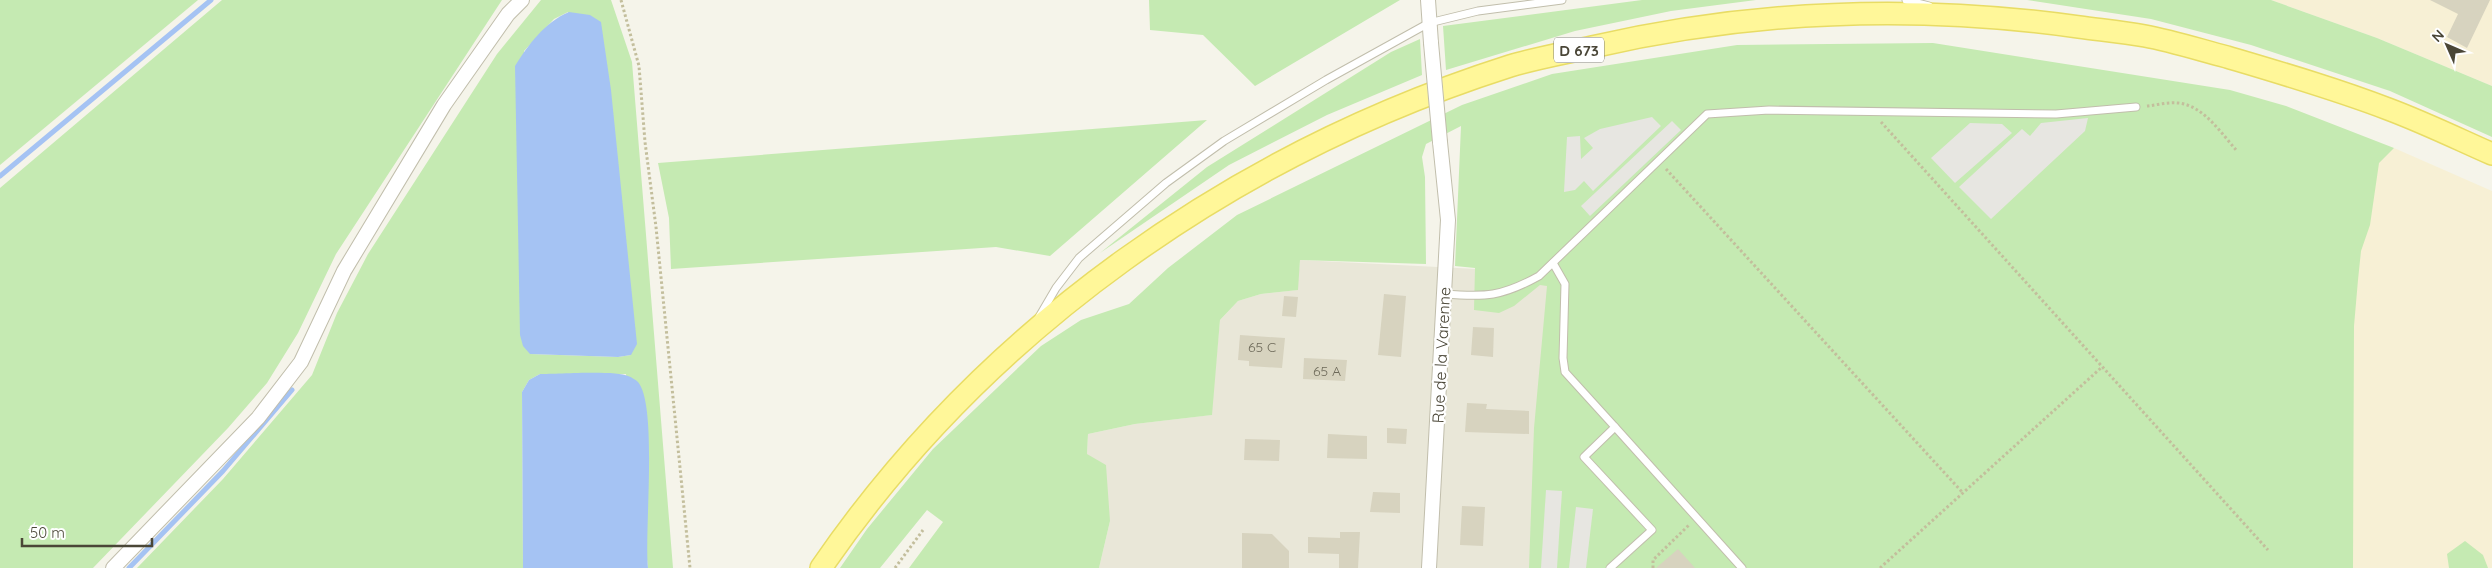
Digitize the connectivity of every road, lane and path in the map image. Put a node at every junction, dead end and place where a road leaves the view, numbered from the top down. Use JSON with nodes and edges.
{"nodes":[{"id":1,"x":522,"y":0,"type":"edge"},
{"id":2,"x":622,"y":0,"type":"edge"},
{"id":3,"x":1428,"y":0,"type":"edge"},
{"id":4,"x":1562,"y":0,"type":"edge"},
{"id":5,"x":1906,"y":0,"type":"edge"},
{"id":6,"x":1961,"y":14,"type":"junction"},
{"id":7,"x":1429,"y":23,"type":"junction"},
{"id":8,"x":2136,"y":107,"type":"joint"},
{"id":9,"x":1878,"y":112,"type":"junction"},
{"id":10,"x":2237,"y":151,"type":"dead end"},
{"id":11,"x":2492,"y":154,"type":"edge"},
{"id":12,"x":1658,"y":161,"type":"junction"},
{"id":13,"x":1552,"y":263,"type":"junction"},
{"id":14,"x":1444,"y":294,"type":"junction"},
{"id":15,"x":1030,"y":332,"type":"junction"},
{"id":16,"x":2102,"y":367,"type":"junction"},
{"id":17,"x":1615,"y":428,"type":"junction"},
{"id":18,"x":1963,"y":493,"type":"junction"},
{"id":19,"x":1697,"y":518,"type":"junction"},
{"id":20,"x":923,"y":530,"type":"dead end"},
{"id":21,"x":2268,"y":550,"type":"dead end"},
{"id":22,"x":113,"y":568,"type":"edge"},
{"id":23,"x":690,"y":568,"type":"edge"},
{"id":24,"x":821,"y":568,"type":"edge"},
{"id":25,"x":895,"y":568,"type":"edge"},
{"id":26,"x":1429,"y":568,"type":"edge"},
{"id":27,"x":1610,"y":568,"type":"edge"},
{"id":28,"x":1653,"y":568,"type":"edge"},
{"id":29,"x":1742,"y":568,"type":"edge"},
{"id":30,"x":1880,"y":568,"type":"edge"}],
"edges":[{"from":1,"to":22,"type":"street"},
{"from":2,"to":23,"type":"path"},
{"from":3,"to":7,"type":"street"},
{"from":4,"to":7,"type":"lane"},
{"from":5,"to":6,"type":"lane"},
{"from":6,"to":11,"type":"main road","number":"D 673"},
{"from":6,"to":15,"type":"main road","number":"D 673"},
{"from":7,"to":14,"type":"street","name":"Rue de la Varenne","bridge":true},
{"from":7,"to":15,"type":"lane"},
{"from":8,"to":9,"type":"lane"},
{"from":8,"to":10,"type":"path"},
{"from":9,"to":12,"type":"lane"},
{"from":9,"to":16,"type":"path"},
{"from":12,"to":13,"type":"lane"},
{"from":12,"to":18,"type":"path"},
{"from":13,"to":14,"type":"lane"},
{"from":13,"to":17,"type":"lane"},
{"from":14,"to":26,"type":"street","name":"Rue de la Varenne"},
{"from":15,"to":24,"type":"main road","number":"D 673"},
{"from":16,"to":18,"type":"path"},
{"from":16,"to":21,"type":"path"},
{"from":17,"to":19,"type":"lane"},
{"from":17,"to":27,"type":"lane"},
{"from":18,"to":30,"type":"path"},
{"from":19,"to":28,"type":"path"},
{"from":19,"to":29,"type":"lane"},
{"from":20,"to":25,"type":"path"}]}
